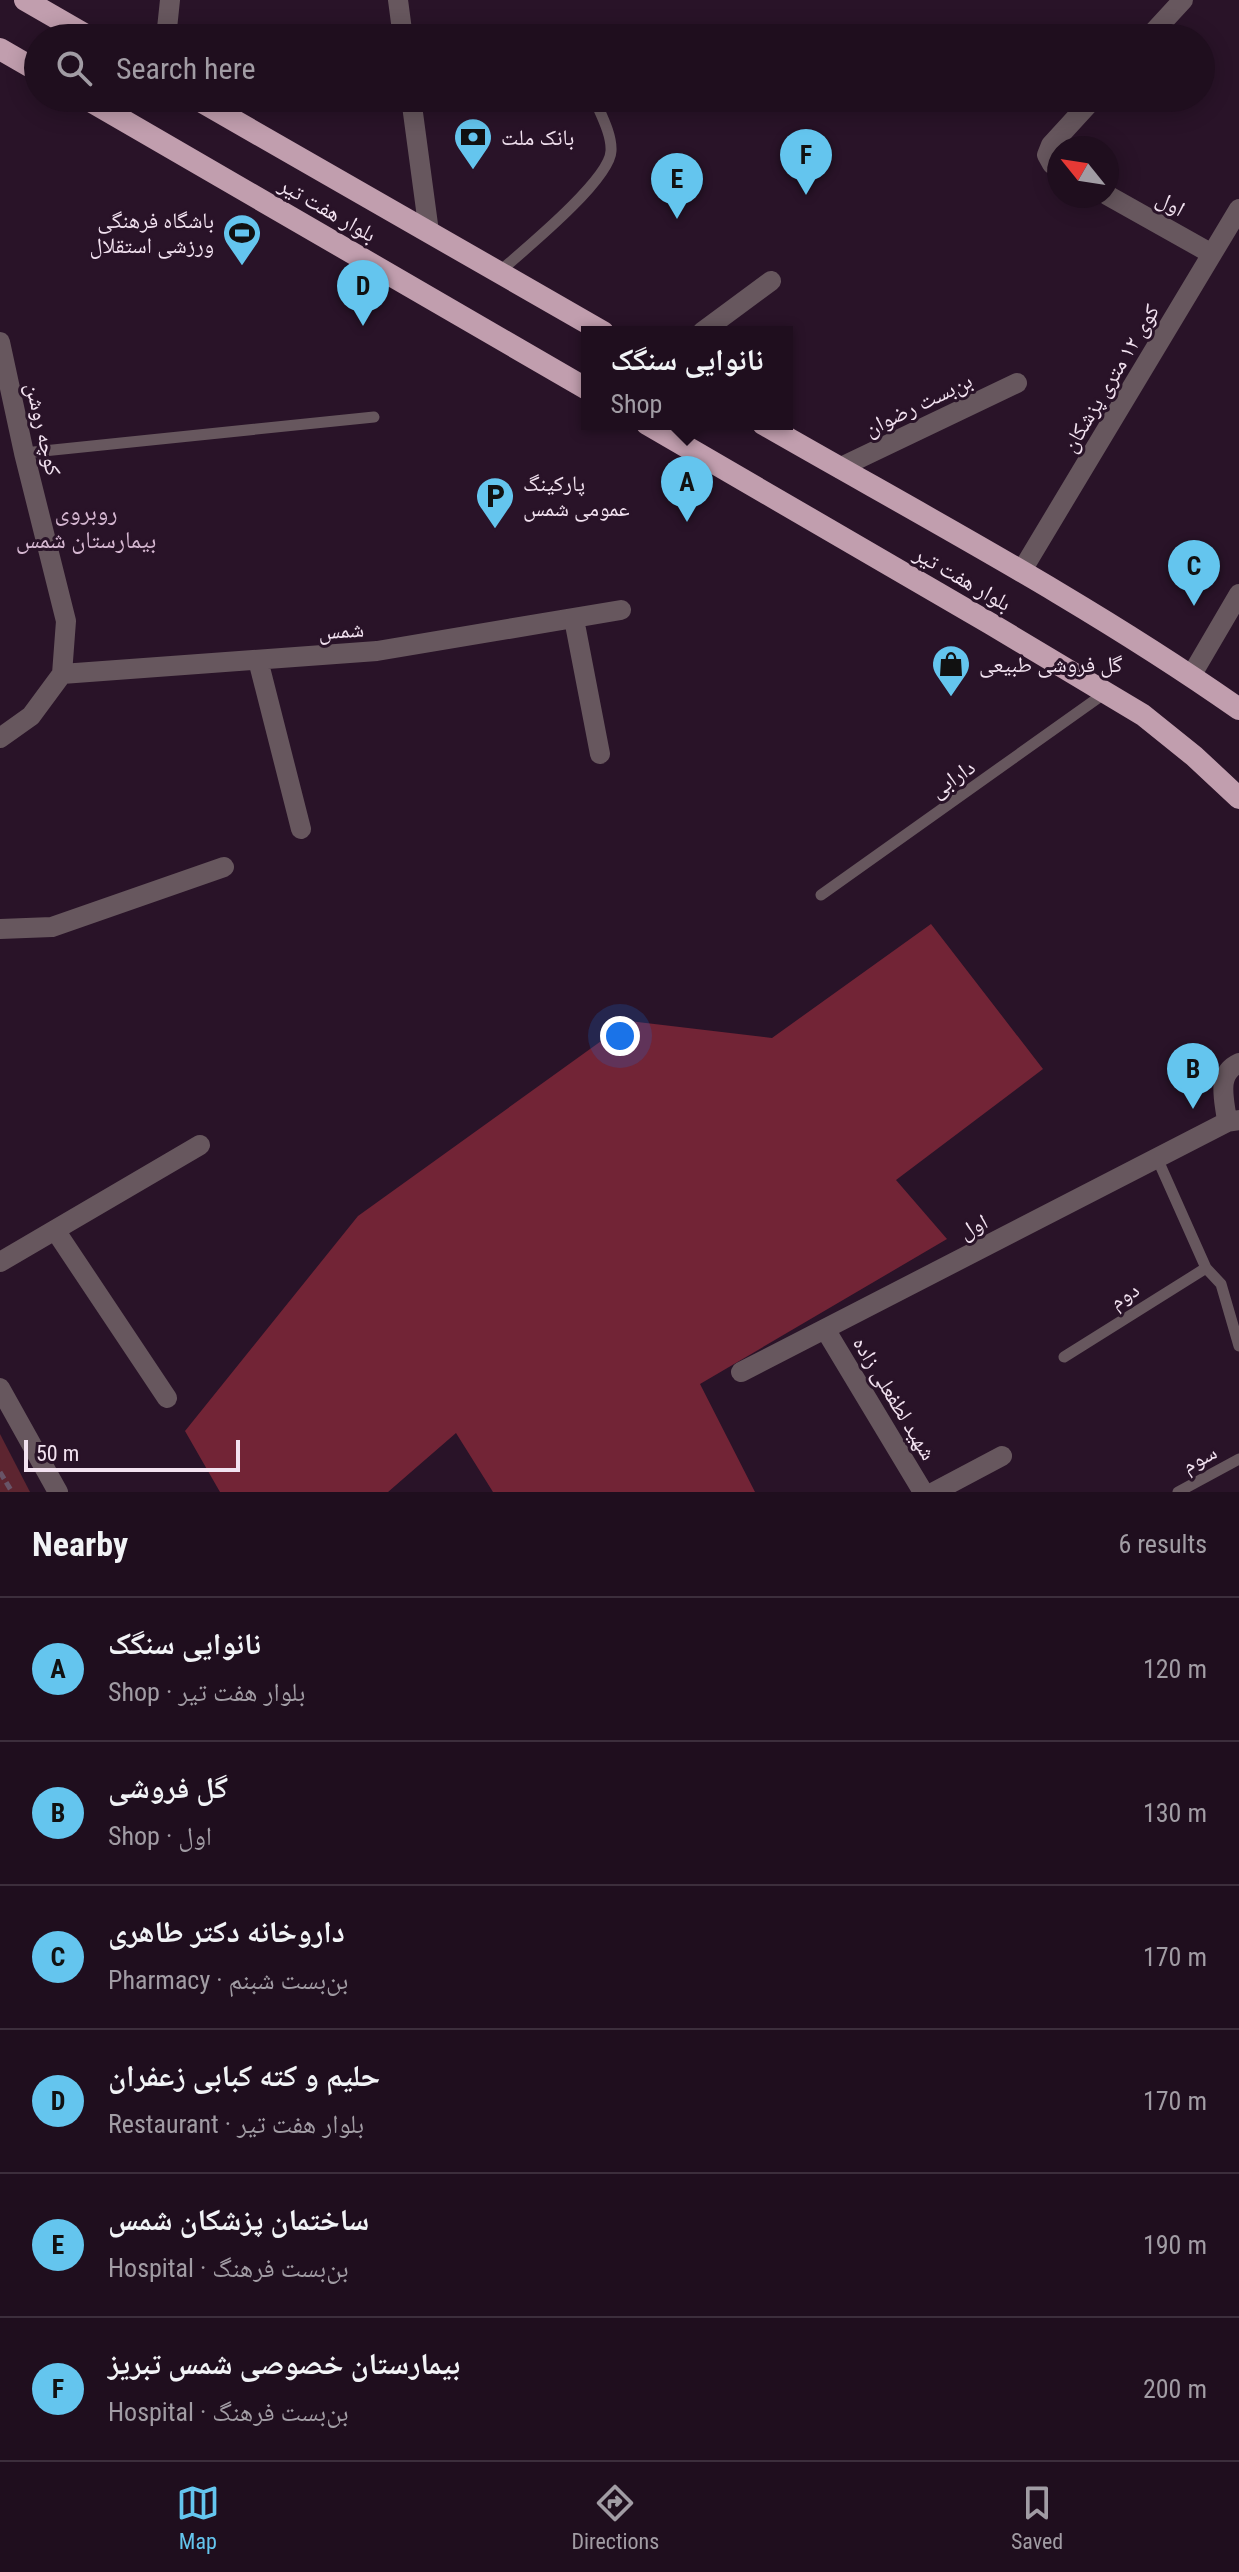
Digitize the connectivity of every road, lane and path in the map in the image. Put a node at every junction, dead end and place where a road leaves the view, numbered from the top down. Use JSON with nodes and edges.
{"nodes":[{"id":1,"x":25,"y":0,"type":"edge"},
{"id":2,"x":170,"y":0,"type":"edge"},
{"id":3,"x":398,"y":0,"type":"edge"},
{"id":4,"x":1183,"y":0,"type":"edge"},
{"id":5,"x":67,"y":24,"type":"edge"},
{"id":6,"x":167,"y":24,"type":"edge"},
{"id":7,"x":401,"y":24,"type":"edge"},
{"id":8,"x":1161,"y":24,"type":"edge"},
{"id":9,"x":0,"y":49,"type":"edge"},
{"id":10,"x":24,"y":63,"type":"edge"},
{"id":11,"x":109,"y":112,"type":"edge"},
{"id":12,"x":219,"y":112,"type":"edge"},
{"id":13,"x":413,"y":112,"type":"edge"},
{"id":14,"x":600,"y":112,"type":"edge"},
{"id":15,"x":1081,"y":112,"type":"edge"},
{"id":16,"x":1059,"y":136,"type":"edge"},
{"id":17,"x":1119,"y":202,"type":"edge"},
{"id":18,"x":1239,"y":209,"type":"edge"},
{"id":19,"x":429,"y":232,"type":"junction"},
{"id":20,"x":1212,"y":254,"type":"junction"},
{"id":21,"x":499,"y":272,"type":"junction"},
{"id":22,"x":771,"y":281,"type":"dead end"},
{"id":23,"x":593,"y":326,"type":"edge"},
{"id":24,"x":710,"y":326,"type":"edge"},
{"id":25,"x":0,"y":342,"type":"edge"},
{"id":26,"x":1017,"y":383,"type":"dead end"},
{"id":27,"x":581,"y":386,"type":"edge"},
{"id":28,"x":374,"y":417,"type":"dead end"},
{"id":29,"x":657,"y":430,"type":"edge"},
{"id":30,"x":773,"y":430,"type":"edge"},
{"id":31,"x":24,"y":453,"type":"junction"},
{"id":32,"x":839,"y":468,"type":"junction"},
{"id":33,"x":1021,"y":572,"type":"junction"},
{"id":34,"x":1239,"y":594,"type":"edge"},
{"id":35,"x":621,"y":610,"type":"dead end"},
{"id":36,"x":574,"y":619,"type":"junction"},
{"id":37,"x":258,"y":660,"type":"junction"},
{"id":38,"x":62,"y":674,"type":"junction"},
{"id":39,"x":1191,"y":676,"type":"junction"},
{"id":40,"x":1106,"y":693,"type":"junction"},
{"id":41,"x":1239,"y":709,"type":"edge"},
{"id":42,"x":31,"y":716,"type":"junction"},
{"id":43,"x":0,"y":720,"type":"edge"},
{"id":44,"x":0,"y":738,"type":"edge"},
{"id":45,"x":600,"y":754,"type":"dead end"},
{"id":46,"x":1239,"y":798,"type":"edge"},
{"id":47,"x":301,"y":829,"type":"dead end"},
{"id":48,"x":224,"y":867,"type":"dead end"},
{"id":49,"x":821,"y":895,"type":"dead end"},
{"id":50,"x":0,"y":929,"type":"edge"},
{"id":51,"x":1239,"y":1063,"type":"edge"},
{"id":52,"x":1233,"y":1121,"type":"edge"},
{"id":53,"x":200,"y":1145,"type":"dead end"},
{"id":54,"x":1157,"y":1158,"type":"junction"},
{"id":55,"x":55,"y":1230,"type":"junction"},
{"id":56,"x":0,"y":1262,"type":"edge"},
{"id":57,"x":1206,"y":1268,"type":"junction"},
{"id":58,"x":825,"y":1329,"type":"junction"},
{"id":59,"x":1239,"y":1346,"type":"edge"},
{"id":60,"x":1064,"y":1357,"type":"dead end"},
{"id":61,"x":741,"y":1372,"type":"dead end"},
{"id":62,"x":0,"y":1388,"type":"edge"},
{"id":63,"x":167,"y":1398,"type":"dead end"},
{"id":64,"x":1002,"y":1456,"type":"dead end"},
{"id":65,"x":1239,"y":1459,"type":"edge"},
{"id":66,"x":0,"y":1472,"type":"edge"},
{"id":67,"x":12,"y":1492,"type":"edge"},
{"id":68,"x":58,"y":1492,"type":"edge"},
{"id":69,"x":923,"y":1492,"type":"edge"},
{"id":70,"x":934,"y":1492,"type":"edge"},
{"id":71,"x":1178,"y":1492,"type":"edge"}],
"edges":[{"from":1,"to":5,"type":"highway"},
{"from":2,"to":6,"type":"street"},
{"from":3,"to":7,"type":"street"},
{"from":4,"to":8,"type":"street"},
{"from":9,"to":10,"type":"highway"},
{"from":11,"to":27,"type":"highway","name":"بلوار هفت تیر"},
{"from":12,"to":19,"type":"highway","name":"بلوار هفت تیر"},
{"from":13,"to":19,"type":"street"},
{"from":14,"to":21,"type":"lane"},
{"from":15,"to":16,"type":"street"},
{"from":17,"to":20,"type":"street","name":"اول"},
{"from":18,"to":20,"type":"street","name":"کوی ۱۲ متری پزشکان"},
{"from":19,"to":21,"type":"highway","name":"بلوار هفت تیر"},
{"from":20,"to":33,"type":"street","name":"کوی ۱۲ متری پزشکان"},
{"from":21,"to":23,"type":"highway","name":"بلوار هفت تیر"},
{"from":22,"to":24,"type":"street"},
{"from":25,"to":31,"type":"street","name":"کوچه روشن"},
{"from":26,"to":32,"type":"street","name":"بن‌بست رضوان"},
{"from":28,"to":31,"type":"lane"},
{"from":29,"to":40,"type":"highway","name":"بلوار هفت تیر"},
{"from":30,"to":32,"type":"highway","name":"بلوار هفت تیر"},
{"from":31,"to":38,"type":"street","name":"کوچه روشن"},
{"from":32,"to":33,"type":"highway","name":"بلوار هفت تیر"},
{"from":33,"to":39,"type":"highway","name":"بلوار هفت تیر"},
{"from":34,"to":39,"type":"street"},
{"from":35,"to":36,"type":"street","name":"شمس"},
{"from":36,"to":37,"type":"street","name":"شمس"},
{"from":36,"to":45,"type":"street"},
{"from":37,"to":38,"type":"street","name":"شمس"},
{"from":37,"to":47,"type":"street"},
{"from":38,"to":42,"type":"street"},
{"from":39,"to":41,"type":"highway","name":"بلوار هفت تیر"},
{"from":40,"to":46,"type":"highway","name":"بلوار هفت تیر"},
{"from":40,"to":49,"type":"lane","name":"دارابی"},
{"from":42,"to":43,"type":"street"},
{"from":42,"to":44,"type":"street"},
{"from":48,"to":50,"type":"street"},
{"from":51,"to":52,"type":"street"},
{"from":52,"to":54,"type":"street","name":"اول"},
{"from":53,"to":55,"type":"street"},
{"from":54,"to":57,"type":"lane"},
{"from":54,"to":58,"type":"street","name":"اول"},
{"from":55,"to":56,"type":"street"},
{"from":55,"to":63,"type":"street"},
{"from":57,"to":59,"type":"lane"},
{"from":57,"to":60,"type":"lane","name":"دوم"},
{"from":58,"to":61,"type":"street","name":"اول"},
{"from":58,"to":69,"type":"street","name":"شهید لطفعلی زاده"},
{"from":62,"to":68,"type":"street"},
{"from":64,"to":70,"type":"street"},
{"from":65,"to":71,"type":"lane","name":"سوم"},
{"from":66,"to":67,"type":"path"}]}
